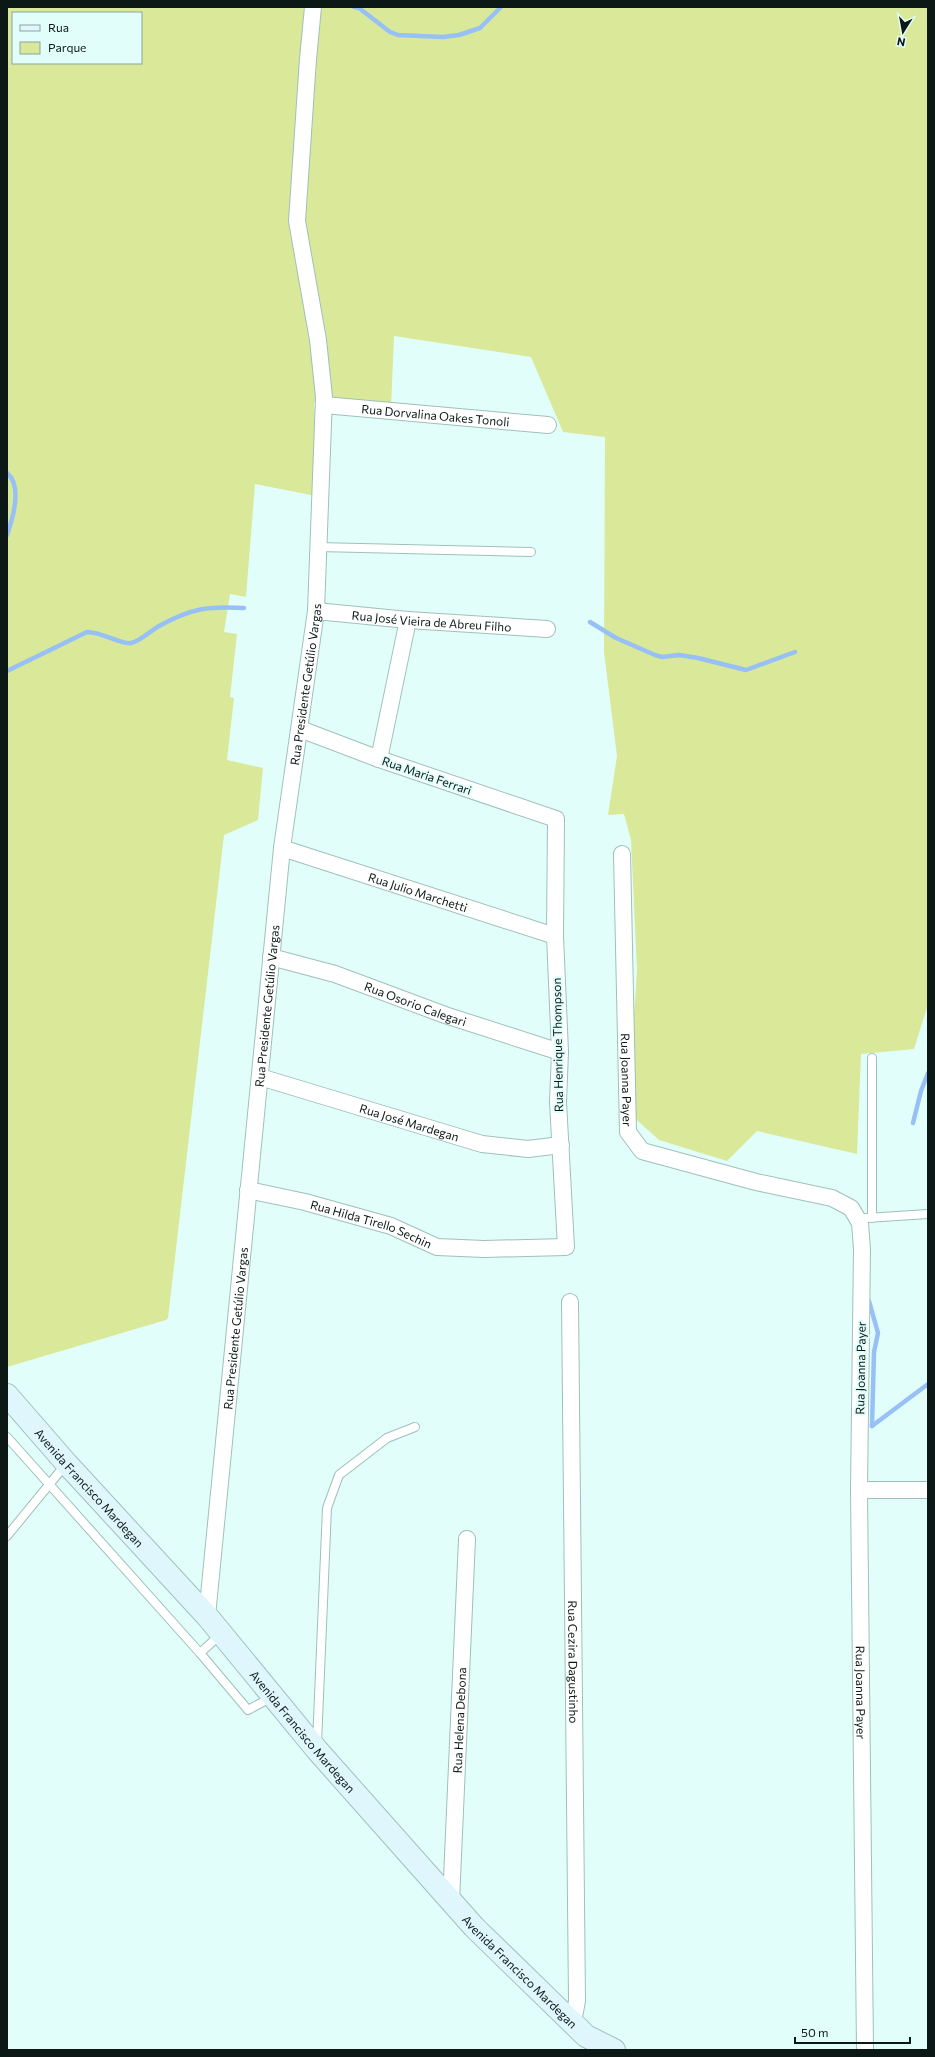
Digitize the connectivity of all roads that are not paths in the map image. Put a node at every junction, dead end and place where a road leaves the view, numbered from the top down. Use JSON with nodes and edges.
{"nodes":[{"id":1,"x":313,"y":7,"type":"edge"},
{"id":2,"x":324,"y":401,"type":"junction"},
{"id":3,"x":548,"y":425,"type":"dead end"},
{"id":4,"x":318,"y":547,"type":"junction"},
{"id":5,"x":531,"y":552,"type":"dead end"},
{"id":6,"x":316,"y":611,"type":"junction"},
{"id":7,"x":408,"y":620,"type":"junction"},
{"id":8,"x":547,"y":629,"type":"dead end"},
{"id":9,"x":300,"y":729,"type":"junction"},
{"id":10,"x":379,"y":759,"type":"junction"},
{"id":11,"x":556,"y":819,"type":"joint"},
{"id":12,"x":282,"y":848,"type":"junction"},
{"id":13,"x":622,"y":854,"type":"dead end"},
{"id":14,"x":555,"y":936,"type":"junction"},
{"id":15,"x":271,"y":957,"type":"junction"},
{"id":16,"x":560,"y":1052,"type":"junction"},
{"id":17,"x":872,"y":1058,"type":"dead end"},
{"id":18,"x":260,"y":1077,"type":"junction"},
{"id":19,"x":561,"y":1145,"type":"junction"},
{"id":20,"x":248,"y":1190,"type":"junction"},
{"id":21,"x":928,"y":1214,"type":"edge"},
{"id":22,"x":864,"y":1218,"type":"junction"},
{"id":23,"x":566,"y":1247,"type":"joint"},
{"id":24,"x":570,"y":1302,"type":"dead end"},
{"id":25,"x":7,"y":1395,"type":"edge"},
{"id":26,"x":415,"y":1427,"type":"dead end"},
{"id":27,"x":7,"y":1437,"type":"edge"},
{"id":28,"x":67,"y":1464,"type":"junction"},
{"id":29,"x":48,"y":1484,"type":"junction"},
{"id":30,"x":858,"y":1490,"type":"junction"},
{"id":31,"x":928,"y":1490,"type":"edge"},
{"id":32,"x":7,"y":1536,"type":"edge"},
{"id":33,"x":467,"y":1539,"type":"dead end"},
{"id":34,"x":207,"y":1616,"type":"junction"},
{"id":35,"x":222,"y":1634,"type":"junction"},
{"id":36,"x":200,"y":1653,"type":"junction"},
{"id":37,"x":273,"y":1696,"type":"junction"},
{"id":38,"x":317,"y":1750,"type":"junction"},
{"id":39,"x":451,"y":1901,"type":"junction"},
{"id":40,"x":581,"y":2036,"type":"edge"},
{"id":41,"x":614,"y":2050,"type":"edge"},
{"id":42,"x":865,"y":2050,"type":"edge"}],
"edges":[{"from":1,"to":2,"type":"street","name":"Rua Presidente Getúlio Vargas"},
{"from":2,"to":3,"type":"street","name":"Rua Dorvalina Oakes Tonoli"},
{"from":2,"to":4,"type":"street","name":"Rua Presidente Getúlio Vargas"},
{"from":4,"to":5,"type":"lane"},
{"from":4,"to":6,"type":"street","name":"Rua Presidente Getúlio Vargas"},
{"from":6,"to":7,"type":"street","name":"Rua José Vieira de Abreu Filho"},
{"from":6,"to":9,"type":"street","name":"Rua Presidente Getúlio Vargas"},
{"from":7,"to":8,"type":"street","name":"Rua José Vieira de Abreu Filho"},
{"from":7,"to":10,"type":"street"},
{"from":9,"to":10,"type":"street","name":"Rua Maria Ferrari"},
{"from":9,"to":12,"type":"street","name":"Rua Presidente Getúlio Vargas"},
{"from":10,"to":11,"type":"street","name":"Rua Maria Ferrari"},
{"from":11,"to":14,"type":"street","name":"Rua Henrique Thompson"},
{"from":12,"to":14,"type":"street","name":"Rua Julio Marchetti"},
{"from":12,"to":15,"type":"street","name":"Rua Presidente Getúlio Vargas"},
{"from":13,"to":22,"type":"street","name":"Rua Joanna Payer"},
{"from":14,"to":16,"type":"street","name":"Rua Henrique Thompson"},
{"from":15,"to":16,"type":"street","name":"Rua Osorio Calegari"},
{"from":15,"to":18,"type":"street","name":"Rua Presidente Getúlio Vargas"},
{"from":16,"to":19,"type":"street","name":"Rua Henrique Thompson"},
{"from":17,"to":22,"type":"lane"},
{"from":18,"to":19,"type":"street","name":"Rua José Mardegan"},
{"from":18,"to":20,"type":"street","name":"Rua Presidente Getúlio Vargas"},
{"from":19,"to":23,"type":"street","name":"Rua Henrique Thompson"},
{"from":20,"to":23,"type":"street","name":"Rua Hilda Tirello Sechin"},
{"from":20,"to":34,"type":"street","name":"Rua Presidente Getúlio Vargas"},
{"from":21,"to":22,"type":"lane"},
{"from":22,"to":30,"type":"street","name":"Rua Joanna Payer"},
{"from":24,"to":40,"type":"street","name":"Rua Cezira Dagustinho"},
{"from":25,"to":28,"type":"main road","name":"Avenida Francisco Mardegan"},
{"from":26,"to":38,"type":"lane"},
{"from":27,"to":29,"type":"lane"},
{"from":28,"to":29,"type":"lane"},
{"from":28,"to":34,"type":"main road","name":"Avenida Francisco Mardegan"},
{"from":29,"to":32,"type":"lane"},
{"from":29,"to":36,"type":"lane"},
{"from":30,"to":31,"type":"street"},
{"from":30,"to":42,"type":"street","name":"Rua Joanna Payer"},
{"from":33,"to":39,"type":"street","name":"Rua Helena Debona"},
{"from":34,"to":35,"type":"main road","name":"Avenida Francisco Mardegan"},
{"from":35,"to":36,"type":"lane"},
{"from":35,"to":37,"type":"main road","name":"Avenida Francisco Mardegan"},
{"from":36,"to":37,"type":"lane"},
{"from":37,"to":38,"type":"main road","name":"Avenida Francisco Mardegan"},
{"from":38,"to":39,"type":"main road","name":"Avenida Francisco Mardegan"},
{"from":39,"to":40,"type":"main road","name":"Avenida Francisco Mardegan"},
{"from":40,"to":41,"type":"main road","name":"Avenida Francisco Mardegan"}]}
